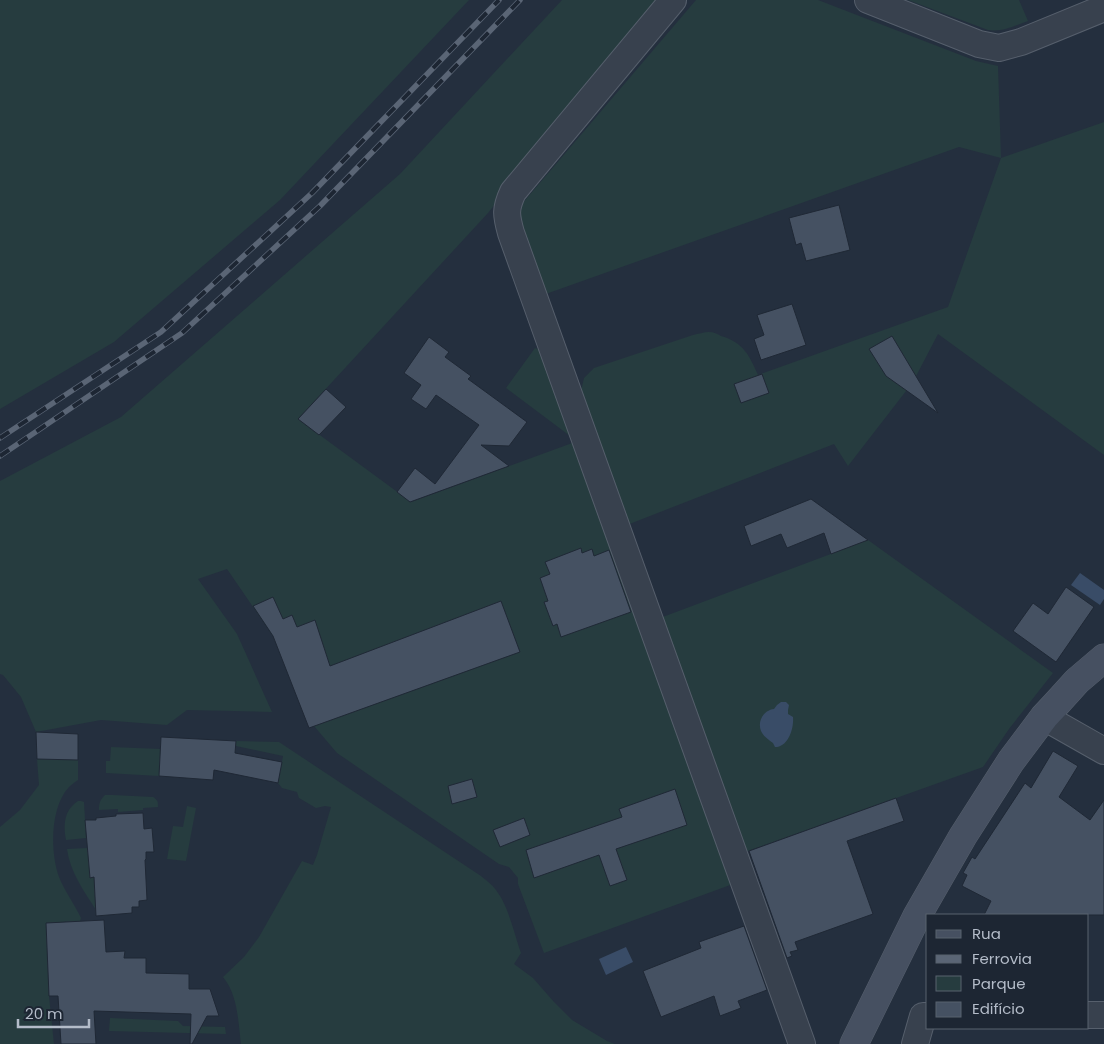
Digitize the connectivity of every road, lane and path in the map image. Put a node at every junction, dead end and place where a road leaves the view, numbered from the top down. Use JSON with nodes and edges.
{"nodes":[{"id":1,"x":673,"y":0,"type":"edge"},
{"id":2,"x":868,"y":0,"type":"edge"},
{"id":3,"x":1104,"y":8,"type":"edge"},
{"id":4,"x":1104,"y":658,"type":"edge"},
{"id":5,"x":1044,"y":718,"type":"junction"},
{"id":6,"x":1104,"y":751,"type":"edge"},
{"id":7,"x":1089,"y":1015,"type":"edge"},
{"id":8,"x":1104,"y":1015,"type":"edge"},
{"id":9,"x":926,"y":1016,"type":"edge"},
{"id":10,"x":802,"y":1044,"type":"edge"},
{"id":11,"x":854,"y":1044,"type":"edge"},
{"id":12,"x":915,"y":1044,"type":"edge"}],
"edges":[{"from":1,"to":10,"type":"street"},
{"from":2,"to":3,"type":"street"},
{"from":4,"to":5,"type":"main road"},
{"from":5,"to":6,"type":"street"},
{"from":5,"to":11,"type":"main road"},
{"from":7,"to":8,"type":"street"},
{"from":9,"to":12,"type":"street"}]}
